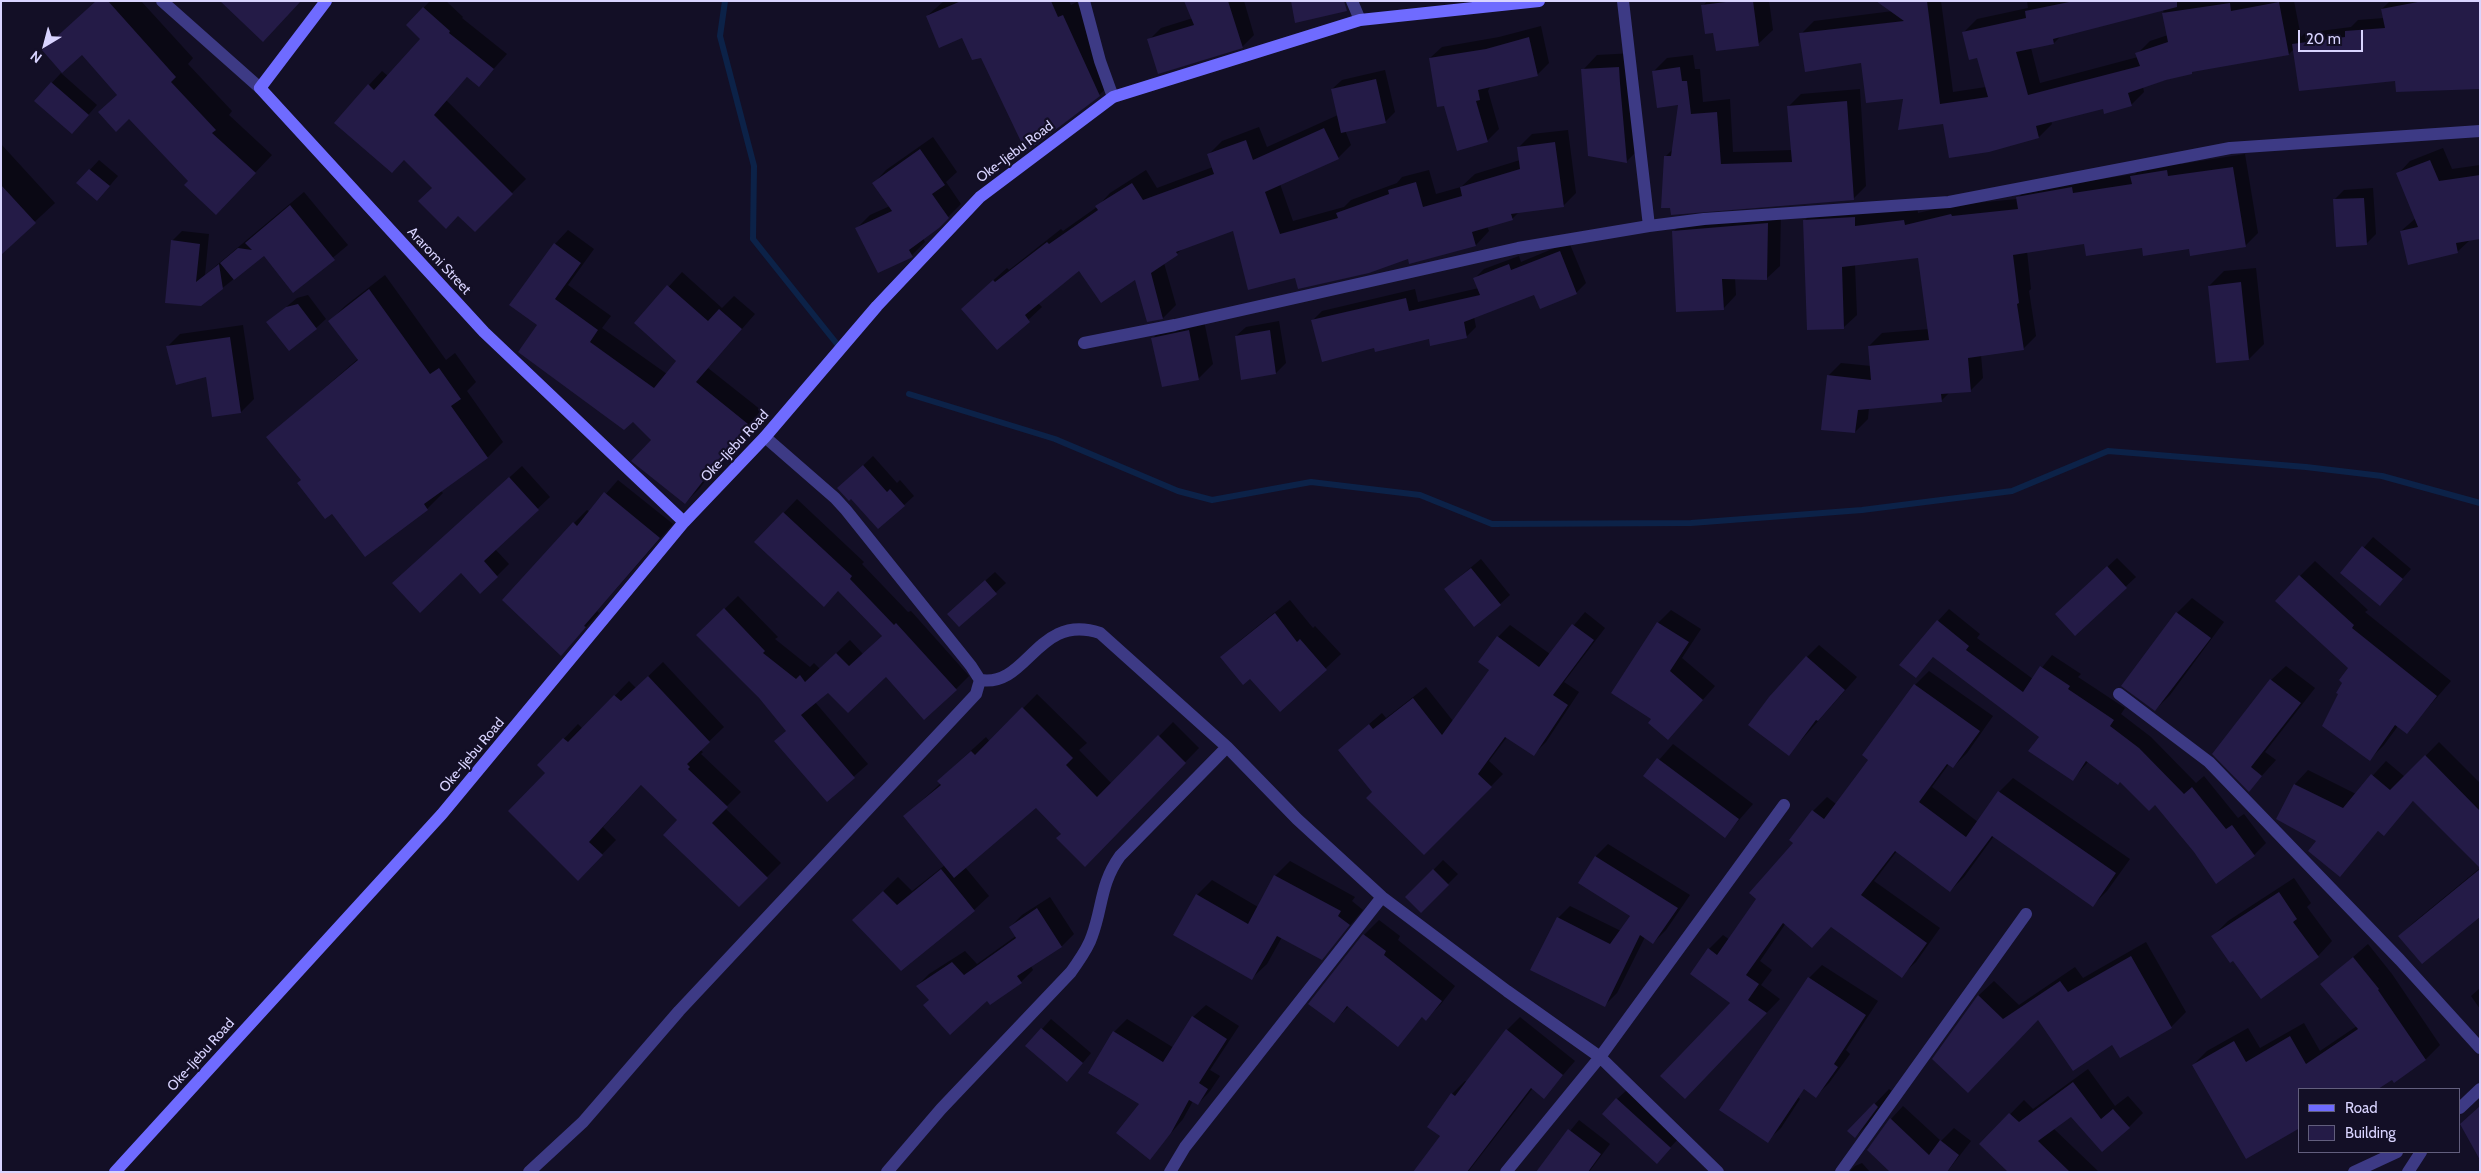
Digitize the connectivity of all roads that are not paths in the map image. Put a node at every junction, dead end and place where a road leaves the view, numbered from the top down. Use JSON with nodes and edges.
{"nodes":[{"id":1,"x":162,"y":1,"type":"edge"},
{"id":2,"x":326,"y":1,"type":"edge"},
{"id":3,"x":1084,"y":1,"type":"edge"},
{"id":4,"x":1352,"y":1,"type":"edge"},
{"id":5,"x":1539,"y":1,"type":"edge"},
{"id":6,"x":1623,"y":1,"type":"edge"},
{"id":7,"x":1360,"y":20,"type":"junction"},
{"id":8,"x":260,"y":88,"type":"junction"},
{"id":9,"x":1113,"y":97,"type":"junction"},
{"id":10,"x":2480,"y":131,"type":"edge"},
{"id":11,"x":1649,"y":226,"type":"junction"},
{"id":12,"x":1084,"y":343,"type":"dead end"},
{"id":13,"x":765,"y":437,"type":"junction"},
{"id":14,"x":684,"y":522,"type":"junction"},
{"id":15,"x":980,"y":680,"type":"junction"},
{"id":16,"x":2119,"y":694,"type":"dead end"},
{"id":17,"x":1227,"y":747,"type":"junction"},
{"id":18,"x":1784,"y":805,"type":"dead end"},
{"id":19,"x":1382,"y":897,"type":"junction"},
{"id":20,"x":2026,"y":914,"type":"dead end"},
{"id":21,"x":2480,"y":1048,"type":"edge"},
{"id":22,"x":1600,"y":1056,"type":"junction"},
{"id":23,"x":2480,"y":1088,"type":"edge"},
{"id":24,"x":2461,"y":1107,"type":"edge"},
{"id":25,"x":2395,"y":1153,"type":"edge"},
{"id":26,"x":2419,"y":1153,"type":"edge"},
{"id":27,"x":115,"y":1172,"type":"edge"},
{"id":28,"x":529,"y":1172,"type":"edge"},
{"id":29,"x":887,"y":1172,"type":"edge"},
{"id":30,"x":1170,"y":1172,"type":"edge"},
{"id":31,"x":1506,"y":1172,"type":"edge"},
{"id":32,"x":1718,"y":1172,"type":"edge"},
{"id":33,"x":1841,"y":1172,"type":"edge"},
{"id":34,"x":2354,"y":1172,"type":"edge"},
{"id":35,"x":2408,"y":1172,"type":"edge"}],
"edges":[{"from":1,"to":8,"type":"street"},
{"from":2,"to":8,"type":"main road"},
{"from":3,"to":9,"type":"street"},
{"from":4,"to":7,"type":"street"},
{"from":5,"to":7,"type":"main road","name":"Oke-Ijebu Road"},
{"from":6,"to":11,"type":"street"},
{"from":7,"to":9,"type":"main road","name":"Oke-Ijebu Road"},
{"from":8,"to":14,"type":"main road","name":"Araromi Street"},
{"from":9,"to":13,"type":"main road","name":"Oke-Ijebu Road"},
{"from":10,"to":11,"type":"street"},
{"from":11,"to":12,"type":"street"},
{"from":13,"to":14,"type":"main road","name":"Oke-Ijebu Road"},
{"from":13,"to":15,"type":"street"},
{"from":14,"to":27,"type":"main road","name":"Oke-Ijebu Road"},
{"from":15,"to":17,"type":"street"},
{"from":15,"to":28,"type":"street"},
{"from":16,"to":21,"type":"street"},
{"from":17,"to":19,"type":"street"},
{"from":17,"to":29,"type":"street"},
{"from":18,"to":22,"type":"street"},
{"from":19,"to":22,"type":"street"},
{"from":19,"to":30,"type":"street"},
{"from":20,"to":33,"type":"street"},
{"from":22,"to":31,"type":"street"},
{"from":22,"to":32,"type":"street"},
{"from":23,"to":24,"type":"street"},
{"from":25,"to":34,"type":"street"},
{"from":26,"to":35,"type":"street"}]}
